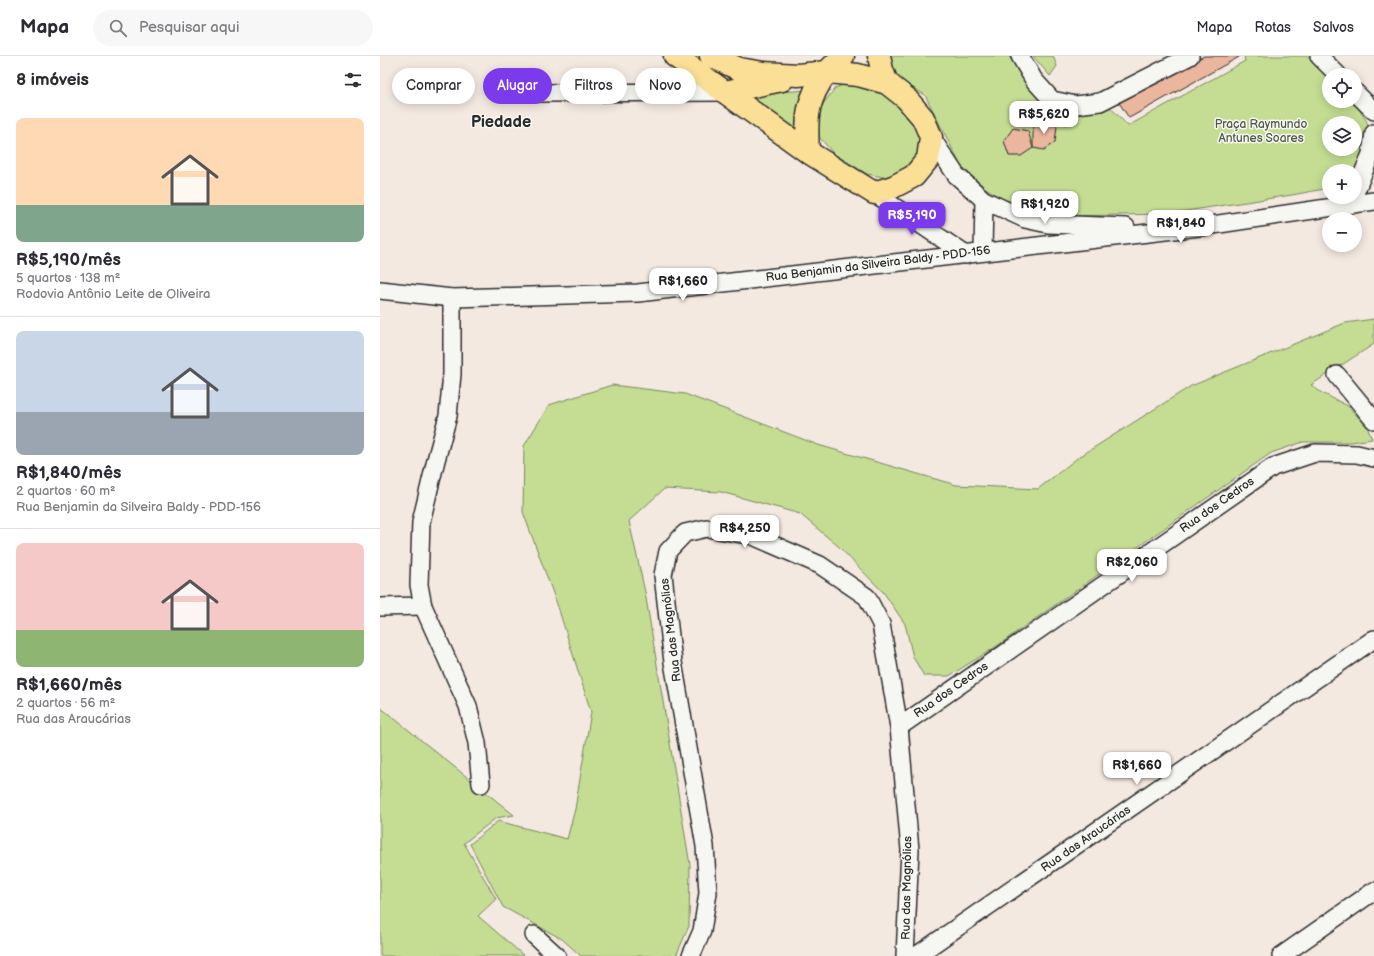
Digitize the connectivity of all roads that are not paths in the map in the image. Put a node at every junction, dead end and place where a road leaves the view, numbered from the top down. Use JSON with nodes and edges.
{"nodes":[{"id":1,"x":675,"y":56,"type":"edge"},
{"id":2,"x":711,"y":56,"type":"edge"},
{"id":3,"x":843,"y":56,"type":"edge"},
{"id":4,"x":878,"y":56,"type":"edge"},
{"id":5,"x":1020,"y":56,"type":"edge"},
{"id":6,"x":1190,"y":56,"type":"edge"},
{"id":7,"x":1319,"y":56,"type":"edge"},
{"id":8,"x":1331,"y":68,"type":"edge"},
{"id":9,"x":827,"y":72,"type":"junction"},
{"id":10,"x":798,"y":75,"type":"junction"},
{"id":11,"x":887,"y":83,"type":"junction"},
{"id":12,"x":724,"y":92,"type":"junction"},
{"id":13,"x":552,"y":93,"type":"edge"},
{"id":14,"x":1362,"y":99,"type":"edge"},
{"id":15,"x":1374,"y":111,"type":"edge"},
{"id":16,"x":1374,"y":133,"type":"edge"},
{"id":17,"x":931,"y":137,"type":"junction"},
{"id":18,"x":808,"y":152,"type":"junction"},
{"id":19,"x":1362,"y":175,"type":"edge"},
{"id":20,"x":874,"y":193,"type":"junction"},
{"id":21,"x":1362,"y":199,"type":"edge"},
{"id":22,"x":984,"y":200,"type":"junction"},
{"id":23,"x":1374,"y":201,"type":"edge"},
{"id":24,"x":1322,"y":204,"type":"edge"},
{"id":25,"x":1024,"y":219,"type":"junction"},
{"id":26,"x":1199,"y":227,"type":"junction"},
{"id":27,"x":1041,"y":246,"type":"junction"},
{"id":28,"x":983,"y":252,"type":"junction"},
{"id":29,"x":966,"y":255,"type":"junction"},
{"id":30,"x":380,"y":290,"type":"edge"},
{"id":31,"x":452,"y":298,"type":"junction"},
{"id":32,"x":1336,"y":376,"type":"dead end"},
{"id":33,"x":1374,"y":420,"type":"edge"},
{"id":34,"x":1374,"y":458,"type":"edge"},
{"id":35,"x":423,"y":606,"type":"junction"},
{"id":36,"x":380,"y":607,"type":"edge"},
{"id":37,"x":1374,"y":639,"type":"edge"},
{"id":38,"x":899,"y":727,"type":"junction"},
{"id":39,"x":481,"y":784,"type":"dead end"},
{"id":40,"x":1374,"y":891,"type":"edge"},
{"id":41,"x":534,"y":935,"type":"dead end"},
{"id":42,"x":557,"y":956,"type":"edge"},
{"id":43,"x":691,"y":956,"type":"edge"},
{"id":44,"x":905,"y":956,"type":"edge"},
{"id":45,"x":916,"y":956,"type":"edge"},
{"id":46,"x":1281,"y":956,"type":"edge"}],
"edges":[{"from":1,"to":12,"type":"main road"},
{"from":2,"to":10,"type":"main road"},
{"from":3,"to":9,"type":"main road"},
{"from":4,"to":11,"type":"main road"},
{"from":5,"to":6,"type":"street"},
{"from":7,"to":8,"type":"street"},
{"from":9,"to":10,"type":"main road"},
{"from":9,"to":11,"type":"main road"},
{"from":9,"to":18,"type":"main road"},
{"from":10,"to":12,"type":"main road"},
{"from":11,"to":17,"type":"main road"},
{"from":12,"to":13,"type":"street"},
{"from":12,"to":18,"type":"main road"},
{"from":14,"to":15,"type":"street"},
{"from":16,"to":19,"type":"street"},
{"from":17,"to":20,"type":"main road"},
{"from":17,"to":22,"type":"street"},
{"from":18,"to":20,"type":"main road"},
{"from":20,"to":29,"type":"street"},
{"from":21,"to":23,"type":"street","name":"Rua Benjamin da Silveira Baldy - PDD-156"},
{"from":22,"to":25,"type":"street"},
{"from":22,"to":28,"type":"street"},
{"from":24,"to":26,"type":"street","name":"Rua Benjamin da Silveira Baldy - PDD-156"},
{"from":25,"to":26,"type":"street"},
{"from":25,"to":27,"type":"street"},
{"from":26,"to":27,"type":"street","name":"Rua Benjamin da Silveira Baldy - PDD-156"},
{"from":27,"to":28,"type":"street","name":"Rua Benjamin da Silveira Baldy - PDD-156"},
{"from":28,"to":29,"type":"street","name":"Rua Benjamin da Silveira Baldy - PDD-156"},
{"from":29,"to":31,"type":"street","name":"Rua Benjamin da Silveira Baldy - PDD-156"},
{"from":30,"to":31,"type":"street","name":"Rua Benjamin da Silveira Baldy - PDD-156"},
{"from":31,"to":35,"type":"street"},
{"from":32,"to":33,"type":"street"},
{"from":34,"to":38,"type":"street","name":"Rua dos Cedros"},
{"from":35,"to":36,"type":"street"},
{"from":35,"to":39,"type":"street"},
{"from":37,"to":45,"type":"street","name":"Rua das Araucárias"},
{"from":38,"to":43,"type":"street","name":"Rua das Magnólias"},
{"from":38,"to":44,"type":"street","name":"Rua das Magnólias"},
{"from":40,"to":46,"type":"street"},
{"from":41,"to":42,"type":"street"}]}
